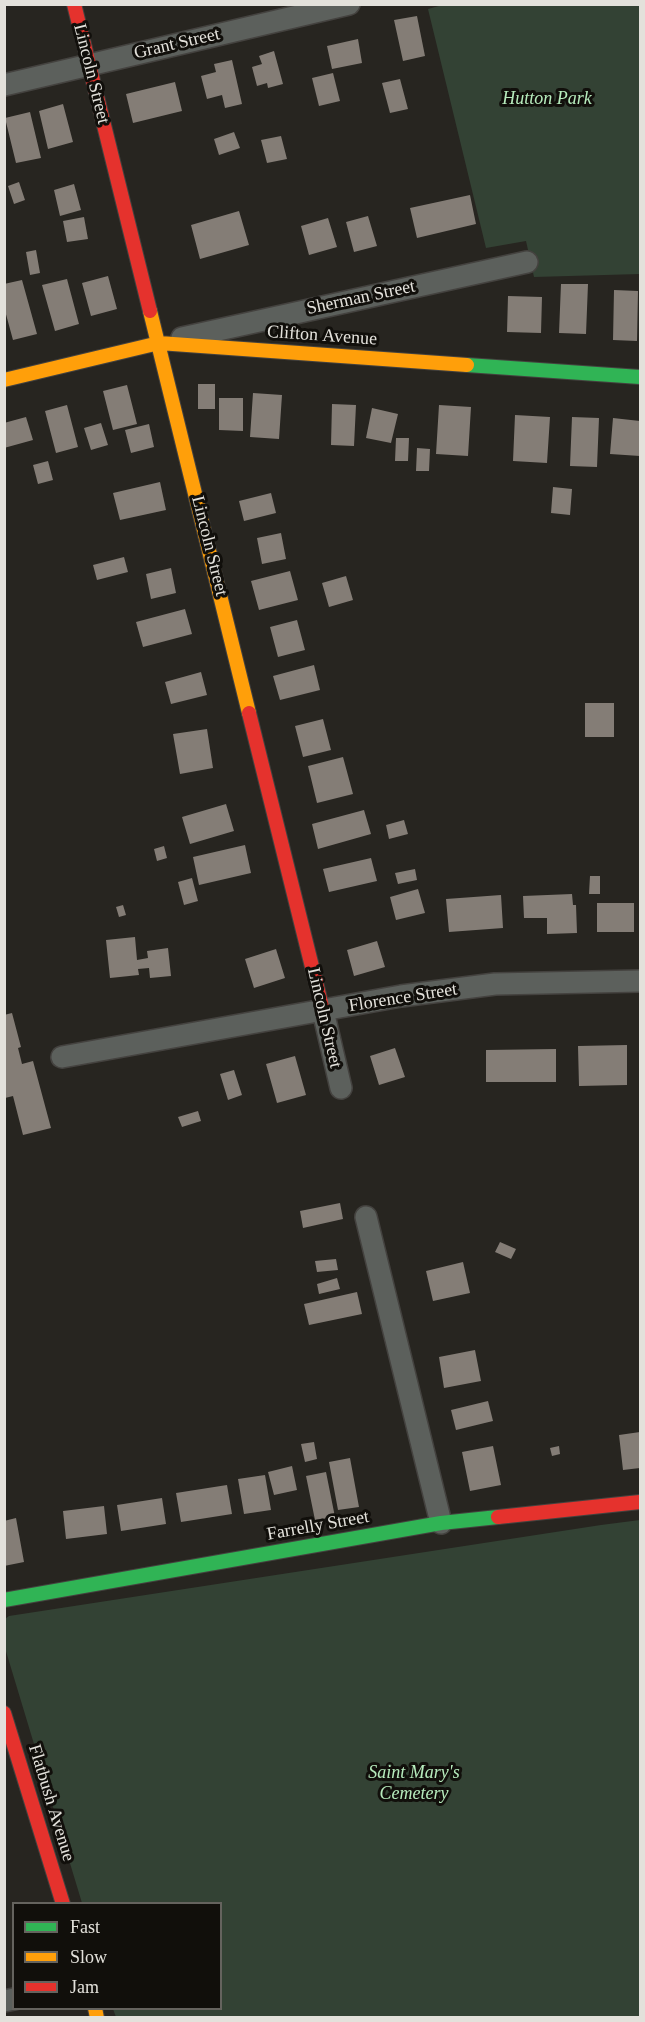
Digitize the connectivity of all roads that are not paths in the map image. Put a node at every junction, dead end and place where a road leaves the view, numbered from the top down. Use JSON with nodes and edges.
{"nodes":[{"id":1,"x":74,"y":4,"type":"edge"},
{"id":2,"x":349,"y":4,"type":"edge"},
{"id":3,"x":89,"y":65,"type":"junction"},
{"id":4,"x":4,"y":85,"type":"edge"},
{"id":5,"x":527,"y":261,"type":"dead end"},
{"id":6,"x":159,"y":343,"type":"junction"},
{"id":7,"x":640,"y":377,"type":"edge"},
{"id":8,"x":4,"y":380,"type":"edge"},
{"id":9,"x":640,"y":981,"type":"edge"},
{"id":10,"x":323,"y":1011,"type":"junction"},
{"id":11,"x":62,"y":1057,"type":"dead end"},
{"id":12,"x":341,"y":1088,"type":"dead end"},
{"id":13,"x":366,"y":1217,"type":"dead end"},
{"id":14,"x":640,"y":1502,"type":"edge"},
{"id":15,"x":441,"y":1523,"type":"junction"},
{"id":16,"x":4,"y":1600,"type":"edge"},
{"id":17,"x":4,"y":1713,"type":"edge"},
{"id":18,"x":62,"y":1902,"type":"edge"}],
"edges":[{"from":1,"to":3,"type":"street","name":"Lincoln Street"},
{"from":2,"to":3,"type":"street","name":"Grant Street"},
{"from":3,"to":4,"type":"street","name":"Grant Street"},
{"from":3,"to":6,"type":"street","name":"Lincoln Street"},
{"from":5,"to":6,"type":"street","name":"Sherman Street"},
{"from":6,"to":7,"type":"street","name":"Clifton Avenue"},
{"from":6,"to":8,"type":"street","name":"Clifton Avenue"},
{"from":6,"to":10,"type":"street","name":"Lincoln Street"},
{"from":9,"to":10,"type":"street","name":"Florence Street"},
{"from":10,"to":11,"type":"street","name":"Florence Street"},
{"from":10,"to":12,"type":"street","name":"Lincoln Street"},
{"from":13,"to":15,"type":"street"},
{"from":14,"to":15,"type":"street","name":"Farrelly Street"},
{"from":15,"to":16,"type":"street","name":"Farrelly Street"},
{"from":17,"to":18,"type":"street","name":"Flatbush Avenue"}]}
